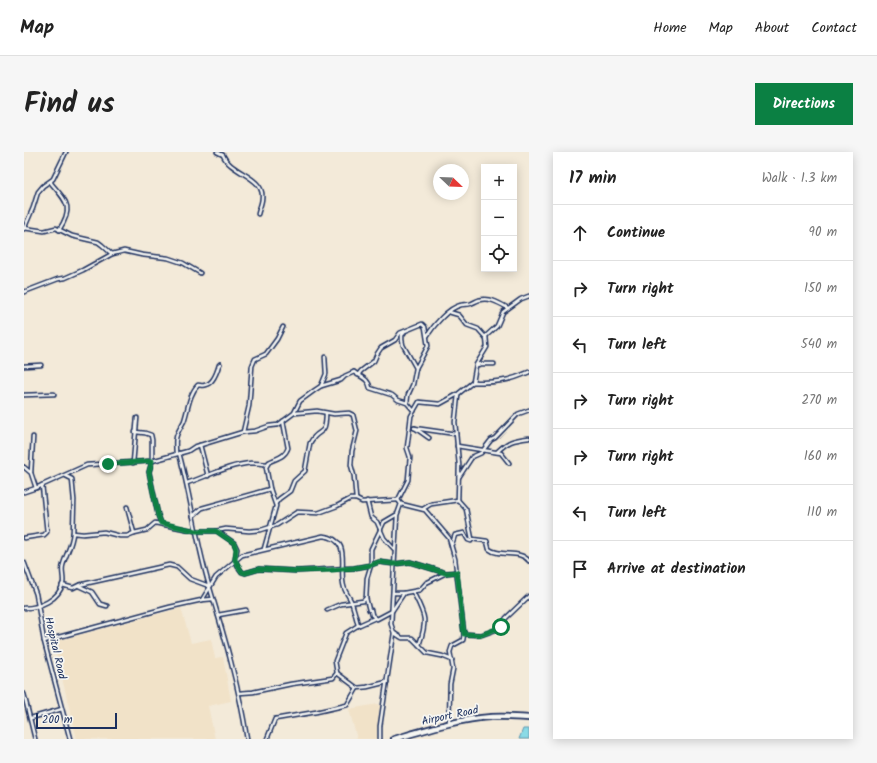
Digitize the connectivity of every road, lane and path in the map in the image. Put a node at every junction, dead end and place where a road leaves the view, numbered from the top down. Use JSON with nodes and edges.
{"nodes":[{"id":1,"x":66,"y":152,"type":"edge"},
{"id":2,"x":217,"y":152,"type":"edge"},
{"id":3,"x":51,"y":180,"type":"junction"},
{"id":4,"x":258,"y":214,"type":"dead end"},
{"id":5,"x":24,"y":228,"type":"edge"},
{"id":6,"x":60,"y":230,"type":"junction"},
{"id":7,"x":112,"y":254,"type":"junction"},
{"id":8,"x":200,"y":273,"type":"dead end"},
{"id":9,"x":24,"y":292,"type":"edge"},
{"id":10,"x":529,"y":296,"type":"edge"},
{"id":11,"x":508,"y":308,"type":"junction"},
{"id":12,"x":449,"y":312,"type":"junction"},
{"id":13,"x":283,"y":327,"type":"dead end"},
{"id":14,"x":405,"y":331,"type":"junction"},
{"id":15,"x":427,"y":336,"type":"junction"},
{"id":16,"x":486,"y":338,"type":"junction"},
{"id":17,"x":325,"y":357,"type":"dead end"},
{"id":18,"x":220,"y":364,"type":"dead end"},
{"id":19,"x":494,"y":364,"type":"dead end"},
{"id":20,"x":41,"y":365,"type":"dead end"},
{"id":21,"x":476,"y":365,"type":"junction"},
{"id":22,"x":24,"y":366,"type":"edge"},
{"id":23,"x":416,"y":368,"type":"junction"},
{"id":24,"x":354,"y":372,"type":"junction"},
{"id":25,"x":529,"y":372,"type":"edge"},
{"id":26,"x":473,"y":382,"type":"junction"},
{"id":27,"x":321,"y":386,"type":"junction"},
{"id":28,"x":54,"y":394,"type":"dead end"},
{"id":29,"x":458,"y":394,"type":"junction"},
{"id":30,"x":24,"y":396,"type":"edge"},
{"id":31,"x":407,"y":404,"type":"junction"},
{"id":32,"x":529,"y":410,"type":"edge"},
{"id":33,"x":414,"y":411,"type":"junction"},
{"id":34,"x":294,"y":413,"type":"junction"},
{"id":35,"x":326,"y":413,"type":"junction"},
{"id":36,"x":137,"y":418,"type":"dead end"},
{"id":37,"x":283,"y":421,"type":"junction"},
{"id":38,"x":410,"y":426,"type":"junction"},
{"id":39,"x":414,"y":428,"type":"junction"},
{"id":40,"x":135,"y":432,"type":"junction"},
{"id":41,"x":243,"y":432,"type":"junction"},
{"id":42,"x":456,"y":434,"type":"junction"},
{"id":43,"x":33,"y":437,"type":"dead end"},
{"id":44,"x":429,"y":438,"type":"dead end"},
{"id":45,"x":529,"y":438,"type":"edge"},
{"id":46,"x":200,"y":445,"type":"junction"},
{"id":47,"x":457,"y":446,"type":"junction"},
{"id":48,"x":484,"y":449,"type":"junction"},
{"id":49,"x":497,"y":452,"type":"junction"},
{"id":50,"x":178,"y":454,"type":"junction"},
{"id":51,"x":152,"y":461,"type":"junction"},
{"id":52,"x":132,"y":463,"type":"junction"},
{"id":53,"x":509,"y":463,"type":"dead end"},
{"id":54,"x":267,"y":464,"type":"junction"},
{"id":55,"x":24,"y":468,"type":"edge"},
{"id":56,"x":31,"y":473,"type":"junction"},
{"id":57,"x":65,"y":475,"type":"junction"},
{"id":58,"x":208,"y":476,"type":"junction"},
{"id":59,"x":459,"y":478,"type":"junction"},
{"id":60,"x":188,"y":483,"type":"junction"},
{"id":61,"x":42,"y":485,"type":"junction"},
{"id":62,"x":36,"y":488,"type":"junction"},
{"id":63,"x":270,"y":489,"type":"junction"},
{"id":64,"x":24,"y":492,"type":"edge"},
{"id":65,"x":356,"y":499,"type":"junction"},
{"id":66,"x":398,"y":500,"type":"junction"},
{"id":67,"x":458,"y":500,"type":"junction"},
{"id":68,"x":366,"y":501,"type":"junction"},
{"id":69,"x":276,"y":503,"type":"junction"},
{"id":70,"x":401,"y":504,"type":"junction"},
{"id":71,"x":127,"y":507,"type":"dead end"},
{"id":72,"x":423,"y":509,"type":"junction"},
{"id":73,"x":397,"y":515,"type":"junction"},
{"id":74,"x":193,"y":516,"type":"junction"},
{"id":75,"x":161,"y":523,"type":"junction"},
{"id":76,"x":270,"y":527,"type":"junction"},
{"id":77,"x":380,"y":528,"type":"junction"},
{"id":78,"x":196,"y":531,"type":"junction"},
{"id":79,"x":216,"y":531,"type":"junction"},
{"id":80,"x":134,"y":532,"type":"junction"},
{"id":81,"x":73,"y":533,"type":"junction"},
{"id":82,"x":24,"y":538,"type":"edge"},
{"id":83,"x":472,"y":539,"type":"junction"},
{"id":84,"x":451,"y":546,"type":"junction"},
{"id":85,"x":264,"y":549,"type":"junction"},
{"id":86,"x":395,"y":549,"type":"junction"},
{"id":87,"x":235,"y":560,"type":"junction"},
{"id":88,"x":529,"y":560,"type":"edge"},
{"id":89,"x":24,"y":562,"type":"edge"},
{"id":90,"x":394,"y":564,"type":"junction"},
{"id":91,"x":371,"y":565,"type":"junction"},
{"id":92,"x":343,"y":568,"type":"junction"},
{"id":93,"x":457,"y":572,"type":"junction"},
{"id":94,"x":446,"y":573,"type":"junction"},
{"id":95,"x":26,"y":578,"type":"dead end"},
{"id":96,"x":30,"y":579,"type":"junction"},
{"id":97,"x":62,"y":585,"type":"junction"},
{"id":98,"x":79,"y":585,"type":"junction"},
{"id":99,"x":210,"y":586,"type":"junction"},
{"id":100,"x":413,"y":592,"type":"junction"},
{"id":101,"x":393,"y":593,"type":"junction"},
{"id":102,"x":404,"y":593,"type":"junction"},
{"id":103,"x":529,"y":596,"type":"edge"},
{"id":104,"x":213,"y":598,"type":"junction"},
{"id":105,"x":366,"y":598,"type":"junction"},
{"id":106,"x":202,"y":600,"type":"junction"},
{"id":107,"x":351,"y":602,"type":"junction"},
{"id":108,"x":107,"y":606,"type":"dead end"},
{"id":109,"x":37,"y":607,"type":"junction"},
{"id":110,"x":24,"y":608,"type":"edge"},
{"id":111,"x":246,"y":610,"type":"dead end"},
{"id":112,"x":327,"y":610,"type":"dead end"},
{"id":113,"x":392,"y":611,"type":"junction"},
{"id":114,"x":218,"y":615,"type":"junction"},
{"id":115,"x":375,"y":618,"type":"junction"},
{"id":116,"x":358,"y":625,"type":"junction"},
{"id":117,"x":394,"y":633,"type":"junction"},
{"id":118,"x":464,"y":634,"type":"junction"},
{"id":119,"x":44,"y":641,"type":"junction"},
{"id":120,"x":419,"y":645,"type":"junction"},
{"id":121,"x":452,"y":660,"type":"junction"},
{"id":122,"x":337,"y":673,"type":"junction"},
{"id":123,"x":387,"y":682,"type":"junction"},
{"id":124,"x":357,"y":688,"type":"junction"},
{"id":125,"x":239,"y":693,"type":"junction"},
{"id":126,"x":24,"y":694,"type":"edge"},
{"id":127,"x":62,"y":709,"type":"junction"},
{"id":128,"x":31,"y":718,"type":"junction"},
{"id":129,"x":529,"y":718,"type":"edge"},
{"id":130,"x":449,"y":724,"type":"junction"},
{"id":131,"x":35,"y":739,"type":"edge"},
{"id":132,"x":70,"y":739,"type":"edge"},
{"id":133,"x":247,"y":739,"type":"edge"},
{"id":134,"x":267,"y":739,"type":"edge"},
{"id":135,"x":380,"y":739,"type":"edge"},
{"id":136,"x":394,"y":739,"type":"edge"}],
"edges":[{"from":1,"to":3,"type":"street"},
{"from":2,"to":4,"type":"street"},
{"from":3,"to":5,"type":"street"},
{"from":3,"to":6,"type":"street"},
{"from":5,"to":6,"type":"street"},
{"from":6,"to":7,"type":"street"},
{"from":7,"to":8,"type":"street"},
{"from":7,"to":9,"type":"street"},
{"from":10,"to":11,"type":"street"},
{"from":11,"to":12,"type":"street"},
{"from":11,"to":16,"type":"street"},
{"from":12,"to":15,"type":"street"},
{"from":12,"to":16,"type":"street"},
{"from":13,"to":41,"type":"street"},
{"from":14,"to":15,"type":"street"},
{"from":14,"to":23,"type":"street"},
{"from":14,"to":24,"type":"street"},
{"from":15,"to":23,"type":"street"},
{"from":16,"to":21,"type":"street"},
{"from":17,"to":27,"type":"street"},
{"from":18,"to":50,"type":"street"},
{"from":19,"to":21,"type":"street"},
{"from":20,"to":22,"type":"street"},
{"from":21,"to":26,"type":"street"},
{"from":23,"to":31,"type":"street"},
{"from":24,"to":27,"type":"street"},
{"from":24,"to":31,"type":"street"},
{"from":25,"to":26,"type":"street"},
{"from":26,"to":29,"type":"street"},
{"from":27,"to":34,"type":"street"},
{"from":28,"to":30,"type":"street"},
{"from":29,"to":33,"type":"street"},
{"from":29,"to":42,"type":"street"},
{"from":31,"to":33,"type":"street"},
{"from":32,"to":48,"type":"street"},
{"from":33,"to":38,"type":"street"},
{"from":34,"to":35,"type":"street"},
{"from":34,"to":37,"type":"street"},
{"from":35,"to":65,"type":"street"},
{"from":35,"to":69,"type":"street"},
{"from":36,"to":40,"type":"street"},
{"from":37,"to":41,"type":"street"},
{"from":37,"to":54,"type":"street"},
{"from":38,"to":39,"type":"street"},
{"from":38,"to":66,"type":"street"},
{"from":39,"to":42,"type":"street"},
{"from":39,"to":44,"type":"street"},
{"from":40,"to":51,"type":"street"},
{"from":40,"to":52,"type":"street"},
{"from":41,"to":46,"type":"street"},
{"from":42,"to":47,"type":"street"},
{"from":43,"to":56,"type":"street"},
{"from":45,"to":49,"type":"street"},
{"from":46,"to":50,"type":"street"},
{"from":46,"to":58,"type":"street"},
{"from":47,"to":48,"type":"street"},
{"from":47,"to":59,"type":"street"},
{"from":48,"to":49,"type":"street"},
{"from":48,"to":59,"type":"street"},
{"from":49,"to":53,"type":"street"},
{"from":50,"to":51,"type":"street"},
{"from":50,"to":60,"type":"street"},
{"from":51,"to":52,"type":"street"},
{"from":51,"to":75,"type":"street"},
{"from":52,"to":57,"type":"street"},
{"from":54,"to":58,"type":"street"},
{"from":54,"to":63,"type":"street"},
{"from":55,"to":56,"type":"street"},
{"from":56,"to":62,"type":"street"},
{"from":57,"to":61,"type":"street"},
{"from":57,"to":81,"type":"street"},
{"from":58,"to":60,"type":"street"},
{"from":59,"to":67,"type":"street"},
{"from":60,"to":74,"type":"street"},
{"from":61,"to":62,"type":"street"},
{"from":61,"to":82,"type":"street"},
{"from":62,"to":64,"type":"street"},
{"from":63,"to":69,"type":"street"},
{"from":63,"to":74,"type":"street"},
{"from":65,"to":68,"type":"street"},
{"from":65,"to":76,"type":"street"},
{"from":66,"to":68,"type":"street"},
{"from":66,"to":70,"type":"street"},
{"from":67,"to":72,"type":"street"},
{"from":67,"to":83,"type":"street"},
{"from":68,"to":77,"type":"street"},
{"from":69,"to":76,"type":"street"},
{"from":70,"to":72,"type":"street"},
{"from":70,"to":73,"type":"street"},
{"from":71,"to":80,"type":"street"},
{"from":72,"to":84,"type":"street"},
{"from":73,"to":77,"type":"street"},
{"from":73,"to":86,"type":"street"},
{"from":74,"to":78,"type":"street"},
{"from":75,"to":78,"type":"street"},
{"from":75,"to":80,"type":"street"},
{"from":76,"to":79,"type":"street"},
{"from":76,"to":85,"type":"street"},
{"from":77,"to":86,"type":"street"},
{"from":77,"to":91,"type":"street"},
{"from":78,"to":79,"type":"street"},
{"from":78,"to":99,"type":"street"},
{"from":79,"to":87,"type":"street"},
{"from":80,"to":81,"type":"street"},
{"from":81,"to":97,"type":"street"},
{"from":83,"to":84,"type":"street"},
{"from":83,"to":88,"type":"street"},
{"from":84,"to":93,"type":"street"},
{"from":85,"to":87,"type":"street"},
{"from":85,"to":92,"type":"street"},
{"from":86,"to":90,"type":"street"},
{"from":87,"to":92,"type":"street"},
{"from":87,"to":99,"type":"street"},
{"from":89,"to":96,"type":"street","name":"Hospital Road"},
{"from":90,"to":91,"type":"street"},
{"from":90,"to":94,"type":"street"},
{"from":90,"to":101,"type":"street"},
{"from":91,"to":92,"type":"street"},
{"from":91,"to":105,"type":"street"},
{"from":92,"to":107,"type":"street"},
{"from":93,"to":94,"type":"street"},
{"from":93,"to":118,"type":"street"},
{"from":94,"to":100,"type":"street"},
{"from":95,"to":96,"type":"street"},
{"from":96,"to":109,"type":"street","name":"Hospital Road"},
{"from":97,"to":98,"type":"street"},
{"from":97,"to":109,"type":"street"},
{"from":98,"to":99,"type":"street"},
{"from":98,"to":108,"type":"street"},
{"from":99,"to":104,"type":"street"},
{"from":99,"to":106,"type":"street"},
{"from":100,"to":102,"type":"street"},
{"from":100,"to":120,"type":"street"},
{"from":101,"to":102,"type":"street"},
{"from":101,"to":113,"type":"street"},
{"from":102,"to":113,"type":"street"},
{"from":103,"to":118,"type":"street"},
{"from":104,"to":106,"type":"street"},
{"from":104,"to":114,"type":"street"},
{"from":105,"to":107,"type":"street"},
{"from":105,"to":115,"type":"street"},
{"from":106,"to":119,"type":"street"},
{"from":107,"to":112,"type":"street"},
{"from":107,"to":116,"type":"street"},
{"from":109,"to":110,"type":"street"},
{"from":109,"to":119,"type":"street","name":"Hospital Road"},
{"from":111,"to":114,"type":"street"},
{"from":113,"to":115,"type":"street"},
{"from":113,"to":117,"type":"street"},
{"from":114,"to":125,"type":"street"},
{"from":115,"to":116,"type":"street"},
{"from":116,"to":122,"type":"street"},
{"from":117,"to":120,"type":"street"},
{"from":117,"to":123,"type":"street"},
{"from":118,"to":121,"type":"street"},
{"from":119,"to":127,"type":"street","name":"Hospital Road"},
{"from":120,"to":121,"type":"street"},
{"from":121,"to":130,"type":"street"},
{"from":122,"to":124,"type":"street"},
{"from":122,"to":125,"type":"street"},
{"from":123,"to":124,"type":"street"},
{"from":123,"to":135,"type":"street"},
{"from":124,"to":134,"type":"street"},
{"from":125,"to":133,"type":"street"},
{"from":126,"to":128,"type":"street"},
{"from":127,"to":128,"type":"street"},
{"from":127,"to":132,"type":"street","name":"Hospital Road"},
{"from":128,"to":131,"type":"street"},
{"from":129,"to":130,"type":"highway","name":"Airport Road"},
{"from":130,"to":136,"type":"highway","name":"Airport Road"}]}
